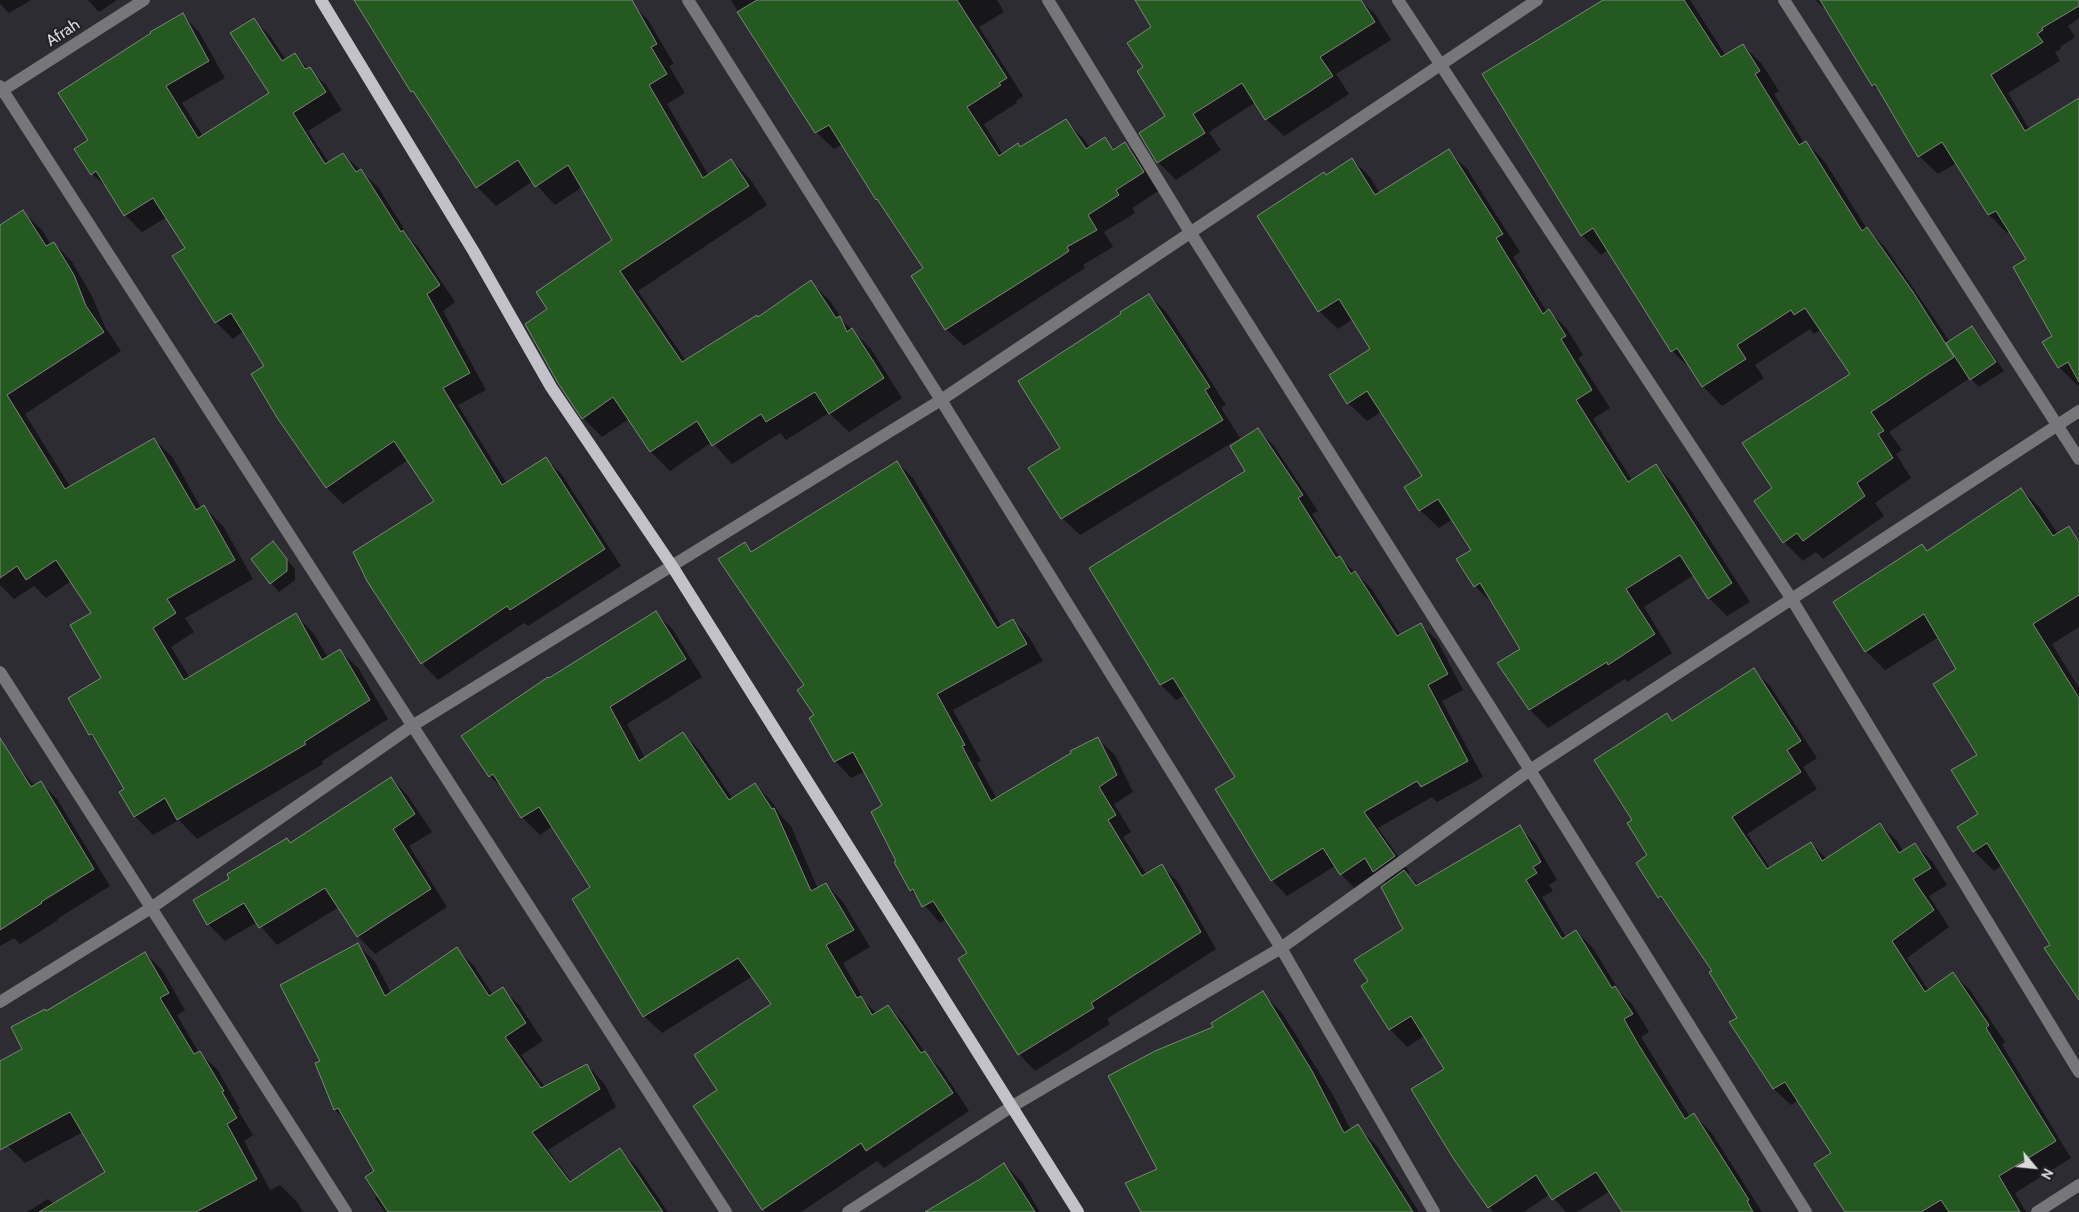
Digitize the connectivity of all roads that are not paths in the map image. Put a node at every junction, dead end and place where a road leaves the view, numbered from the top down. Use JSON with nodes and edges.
{"nodes":[{"id":1,"x":144,"y":0,"type":"edge"},
{"id":2,"x":321,"y":0,"type":"edge"},
{"id":3,"x":688,"y":0,"type":"edge"},
{"id":4,"x":1048,"y":0,"type":"edge"},
{"id":5,"x":1398,"y":0,"type":"edge"},
{"id":6,"x":1537,"y":0,"type":"edge"},
{"id":7,"x":1784,"y":0,"type":"edge"},
{"id":8,"x":1441,"y":66,"type":"junction"},
{"id":9,"x":1,"y":90,"type":"edge"},
{"id":10,"x":1190,"y":232,"type":"junction"},
{"id":11,"x":941,"y":400,"type":"junction"},
{"id":12,"x":2079,"y":411,"type":"edge"},
{"id":13,"x":2059,"y":425,"type":"junction"},
{"id":14,"x":2079,"y":459,"type":"edge"},
{"id":15,"x":672,"y":566,"type":"junction"},
{"id":16,"x":1791,"y":598,"type":"junction"},
{"id":17,"x":0,"y":672,"type":"edge"},
{"id":18,"x":412,"y":726,"type":"junction"},
{"id":19,"x":1530,"y":770,"type":"junction"},
{"id":20,"x":151,"y":908,"type":"junction"},
{"id":21,"x":1281,"y":948,"type":"junction"},
{"id":22,"x":0,"y":1002,"type":"edge"},
{"id":23,"x":2079,"y":1072,"type":"edge"},
{"id":24,"x":1011,"y":1107,"type":"junction"},
{"id":25,"x":2079,"y":1185,"type":"edge"},
{"id":26,"x":346,"y":1212,"type":"edge"},
{"id":27,"x":726,"y":1212,"type":"edge"},
{"id":28,"x":848,"y":1212,"type":"edge"},
{"id":29,"x":1078,"y":1212,"type":"edge"},
{"id":30,"x":1434,"y":1212,"type":"edge"},
{"id":31,"x":1806,"y":1212,"type":"edge"},
{"id":32,"x":2037,"y":1212,"type":"edge"}],
"edges":[{"from":1,"to":9,"type":"street","name":"Afrah"},
{"from":2,"to":15,"type":"main road"},
{"from":3,"to":11,"type":"street"},
{"from":4,"to":10,"type":"street"},
{"from":5,"to":8,"type":"street"},
{"from":6,"to":8,"type":"street"},
{"from":7,"to":13,"type":"street"},
{"from":8,"to":10,"type":"street"},
{"from":8,"to":16,"type":"street"},
{"from":9,"to":18,"type":"street"},
{"from":10,"to":11,"type":"street"},
{"from":10,"to":19,"type":"street"},
{"from":11,"to":15,"type":"street"},
{"from":11,"to":21,"type":"street"},
{"from":12,"to":13,"type":"street"},
{"from":13,"to":14,"type":"street"},
{"from":13,"to":16,"type":"street"},
{"from":15,"to":18,"type":"street"},
{"from":15,"to":24,"type":"main road"},
{"from":16,"to":19,"type":"street"},
{"from":16,"to":23,"type":"street"},
{"from":17,"to":20,"type":"street"},
{"from":18,"to":20,"type":"street"},
{"from":18,"to":27,"type":"street"},
{"from":19,"to":21,"type":"street"},
{"from":19,"to":31,"type":"street"},
{"from":20,"to":22,"type":"street"},
{"from":20,"to":26,"type":"street"},
{"from":21,"to":24,"type":"street"},
{"from":21,"to":30,"type":"street"},
{"from":24,"to":28,"type":"street"},
{"from":24,"to":29,"type":"main road"},
{"from":25,"to":32,"type":"street"}]}
